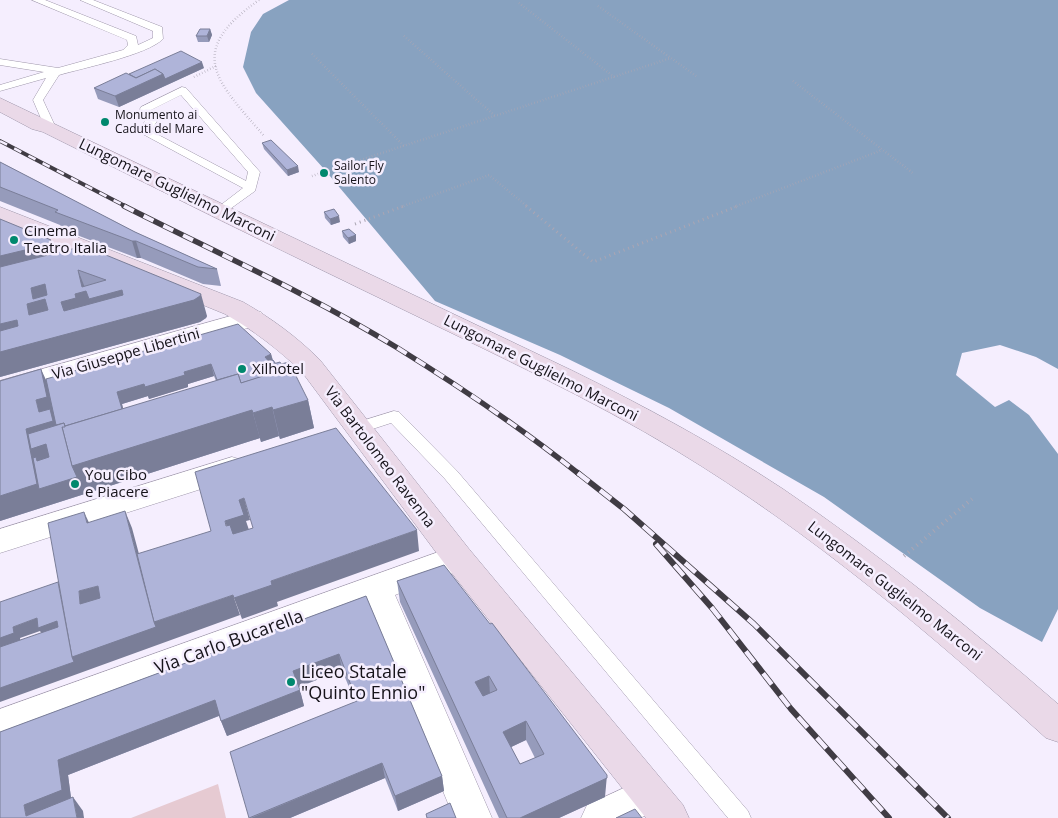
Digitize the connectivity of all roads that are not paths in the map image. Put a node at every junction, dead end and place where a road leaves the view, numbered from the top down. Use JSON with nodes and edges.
{"nodes":[{"id":1,"x":37,"y":0,"type":"edge"},
{"id":2,"x":85,"y":0,"type":"edge"},
{"id":3,"x":127,"y":52,"type":"junction"},
{"id":4,"x":0,"y":62,"type":"edge"},
{"id":5,"x":56,"y":71,"type":"junction"},
{"id":6,"x":0,"y":88,"type":"edge"},
{"id":7,"x":0,"y":104,"type":"edge"},
{"id":8,"x":50,"y":128,"type":"junction"},
{"id":9,"x":251,"y":188,"type":"junction"},
{"id":10,"x":219,"y":210,"type":"junction"},
{"id":11,"x":0,"y":214,"type":"edge"},
{"id":12,"x":104,"y":256,"type":"junction"},
{"id":13,"x":66,"y":265,"type":"edge"},
{"id":14,"x":252,"y":318,"type":"junction"},
{"id":15,"x":0,"y":391,"type":"edge"},
{"id":16,"x":357,"y":428,"type":"junction"},
{"id":17,"x":329,"y":437,"type":"edge"},
{"id":18,"x":254,"y":461,"type":"edge"},
{"id":19,"x":0,"y":541,"type":"edge"},
{"id":20,"x":458,"y":558,"type":"junction"},
{"id":21,"x":376,"y":588,"type":"junction"},
{"id":22,"x":0,"y":725,"type":"edge"},
{"id":23,"x":1058,"y":726,"type":"edge"},
{"id":24,"x":660,"y":806,"type":"edge"},
{"id":25,"x":473,"y":818,"type":"edge"},
{"id":26,"x":600,"y":818,"type":"edge"},
{"id":27,"x":741,"y":818,"type":"edge"}],
"edges":[{"from":1,"to":3,"type":"lane"},
{"from":2,"to":3,"type":"lane"},
{"from":3,"to":5,"type":"lane"},
{"from":4,"to":5,"type":"lane"},
{"from":5,"to":6,"type":"lane"},
{"from":5,"to":8,"type":"lane"},
{"from":7,"to":8,"type":"street","name":"Lungomare Guglielmo Marconi"},
{"from":8,"to":10,"type":"street","name":"Lungomare Guglielmo Marconi"},
{"from":9,"to":9,"type":"lane"},
{"from":9,"to":10,"type":"lane"},
{"from":10,"to":23,"type":"street","name":"Lungomare Guglielmo Marconi"},
{"from":11,"to":12,"type":"street","name":"Via Bartolomeo Ravenna"},
{"from":12,"to":13,"type":"street"},
{"from":12,"to":14,"type":"street","name":"Via Bartolomeo Ravenna"},
{"from":14,"to":15,"type":"street","name":"Via Giuseppe Libertini"},
{"from":14,"to":16,"type":"street","name":"Via Bartolomeo Ravenna"},
{"from":16,"to":17,"type":"street"},
{"from":16,"to":20,"type":"street","name":"Via Bartolomeo Ravenna"},
{"from":16,"to":27,"type":"lane"},
{"from":18,"to":19,"type":"street"},
{"from":20,"to":21,"type":"street","name":"Via Carlo Bucarella"},
{"from":20,"to":24,"type":"street","name":"Via Bartolomeo Ravenna"},
{"from":21,"to":22,"type":"street","name":"Via Carlo Bucarella"},
{"from":21,"to":25,"type":"street"},
{"from":24,"to":26,"type":"street"}]}
